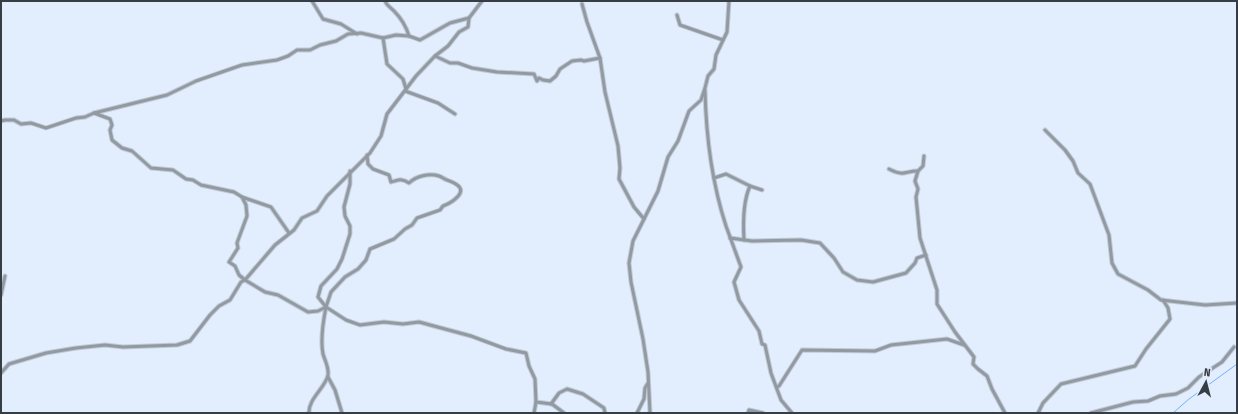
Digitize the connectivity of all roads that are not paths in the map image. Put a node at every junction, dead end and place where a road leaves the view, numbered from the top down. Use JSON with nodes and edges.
{"nodes":[{"id":1,"x":312,"y":1,"type":"edge"},
{"id":2,"x":385,"y":1,"type":"edge"},
{"id":3,"x":482,"y":1,"type":"edge"},
{"id":4,"x":730,"y":1,"type":"edge"},
{"id":5,"x":582,"y":4,"type":"dead end"},
{"id":6,"x":677,"y":15,"type":"dead end"},
{"id":7,"x":469,"y":18,"type":"junction"},
{"id":8,"x":356,"y":34,"type":"junction"},
{"id":9,"x":409,"y":36,"type":"junction"},
{"id":10,"x":382,"y":38,"type":"junction"},
{"id":11,"x":723,"y":40,"type":"junction"},
{"id":12,"x":435,"y":56,"type":"junction"},
{"id":13,"x":600,"y":58,"type":"junction"},
{"id":14,"x":705,"y":88,"type":"junction"},
{"id":15,"x":406,"y":90,"type":"junction"},
{"id":16,"x":94,"y":113,"type":"junction"},
{"id":17,"x":455,"y":114,"type":"dead end"},
{"id":18,"x":1,"y":121,"type":"edge"},
{"id":19,"x":1046,"y":130,"type":"dead end"},
{"id":20,"x":367,"y":155,"type":"junction"},
{"id":21,"x":924,"y":156,"type":"dead end"},
{"id":22,"x":889,"y":169,"type":"dead end"},
{"id":23,"x":350,"y":171,"type":"junction"},
{"id":24,"x":918,"y":171,"type":"junction"},
{"id":25,"x":714,"y":178,"type":"junction"},
{"id":26,"x":750,"y":186,"type":"junction"},
{"id":27,"x":762,"y":190,"type":"dead end"},
{"id":28,"x":242,"y":197,"type":"junction"},
{"id":29,"x":644,"y":219,"type":"junction"},
{"id":30,"x":289,"y":233,"type":"junction"},
{"id":31,"x":730,"y":238,"type":"junction"},
{"id":32,"x":744,"y":240,"type":"junction"},
{"id":33,"x":926,"y":255,"type":"junction"},
{"id":34,"x":5,"y":276,"type":"dead end"},
{"id":35,"x":245,"y":280,"type":"junction"},
{"id":36,"x":1,"y":295,"type":"edge"},
{"id":37,"x":1163,"y":300,"type":"junction"},
{"id":38,"x":1237,"y":303,"type":"edge"},
{"id":39,"x":326,"y":307,"type":"junction"},
{"id":40,"x":967,"y":346,"type":"junction"},
{"id":41,"x":1234,"y":347,"type":"dead end"},
{"id":42,"x":1,"y":373,"type":"edge"},
{"id":43,"x":328,"y":377,"type":"junction"},
{"id":44,"x":649,"y":382,"type":"junction"},
{"id":45,"x":777,"y":387,"type":"junction"},
{"id":46,"x":536,"y":402,"type":"junction"},
{"id":47,"x":550,"y":404,"type":"junction"},
{"id":48,"x":309,"y":413,"type":"edge"},
{"id":49,"x":342,"y":413,"type":"edge"},
{"id":50,"x":534,"y":413,"type":"edge"},
{"id":51,"x":564,"y":413,"type":"edge"},
{"id":52,"x":605,"y":413,"type":"edge"},
{"id":53,"x":637,"y":413,"type":"edge"},
{"id":54,"x":650,"y":413,"type":"edge"},
{"id":55,"x":748,"y":413,"type":"edge"},
{"id":56,"x":763,"y":413,"type":"edge"},
{"id":57,"x":792,"y":413,"type":"edge"},
{"id":58,"x":1005,"y":413,"type":"edge"},
{"id":59,"x":1038,"y":413,"type":"edge"},
{"id":60,"x":1092,"y":413,"type":"edge"}],
"edges":[{"from":1,"to":8,"type":"street"},
{"from":2,"to":9,"type":"street"},
{"from":3,"to":7,"type":"street"},
{"from":4,"to":11,"type":"street"},
{"from":5,"to":13,"type":"street"},
{"from":6,"to":11,"type":"street"},
{"from":7,"to":9,"type":"street"},
{"from":7,"to":12,"type":"street"},
{"from":8,"to":10,"type":"street"},
{"from":8,"to":16,"type":"street"},
{"from":9,"to":10,"type":"street"},
{"from":10,"to":15,"type":"street"},
{"from":11,"to":14,"type":"street"},
{"from":12,"to":13,"type":"street"},
{"from":12,"to":15,"type":"street"},
{"from":13,"to":29,"type":"street"},
{"from":14,"to":25,"type":"street"},
{"from":14,"to":29,"type":"street"},
{"from":15,"to":17,"type":"street"},
{"from":15,"to":20,"type":"street"},
{"from":16,"to":18,"type":"street"},
{"from":16,"to":28,"type":"street"},
{"from":19,"to":37,"type":"street"},
{"from":20,"to":23,"type":"street"},
{"from":20,"to":39,"type":"street"},
{"from":21,"to":24,"type":"street"},
{"from":22,"to":24,"type":"street"},
{"from":23,"to":30,"type":"street"},
{"from":23,"to":39,"type":"street"},
{"from":24,"to":33,"type":"street"},
{"from":25,"to":26,"type":"street"},
{"from":25,"to":31,"type":"street"},
{"from":26,"to":27,"type":"street"},
{"from":26,"to":32,"type":"street"},
{"from":28,"to":30,"type":"street"},
{"from":28,"to":35,"type":"street"},
{"from":29,"to":44,"type":"street"},
{"from":30,"to":35,"type":"street"},
{"from":31,"to":32,"type":"street"},
{"from":31,"to":45,"type":"street"},
{"from":32,"to":33,"type":"street"},
{"from":33,"to":40,"type":"street"},
{"from":34,"to":36,"type":"street"},
{"from":35,"to":39,"type":"street"},
{"from":35,"to":42,"type":"street"},
{"from":37,"to":38,"type":"street"},
{"from":37,"to":59,"type":"street"},
{"from":39,"to":43,"type":"street"},
{"from":39,"to":46,"type":"street"},
{"from":40,"to":45,"type":"street"},
{"from":40,"to":58,"type":"street"},
{"from":41,"to":60,"type":"street"},
{"from":43,"to":48,"type":"street"},
{"from":43,"to":49,"type":"street"},
{"from":44,"to":53,"type":"street"},
{"from":44,"to":54,"type":"street"},
{"from":45,"to":57,"type":"street"},
{"from":46,"to":47,"type":"street"},
{"from":46,"to":50,"type":"street"},
{"from":47,"to":51,"type":"street"},
{"from":47,"to":52,"type":"street"},
{"from":55,"to":56,"type":"street"}]}
